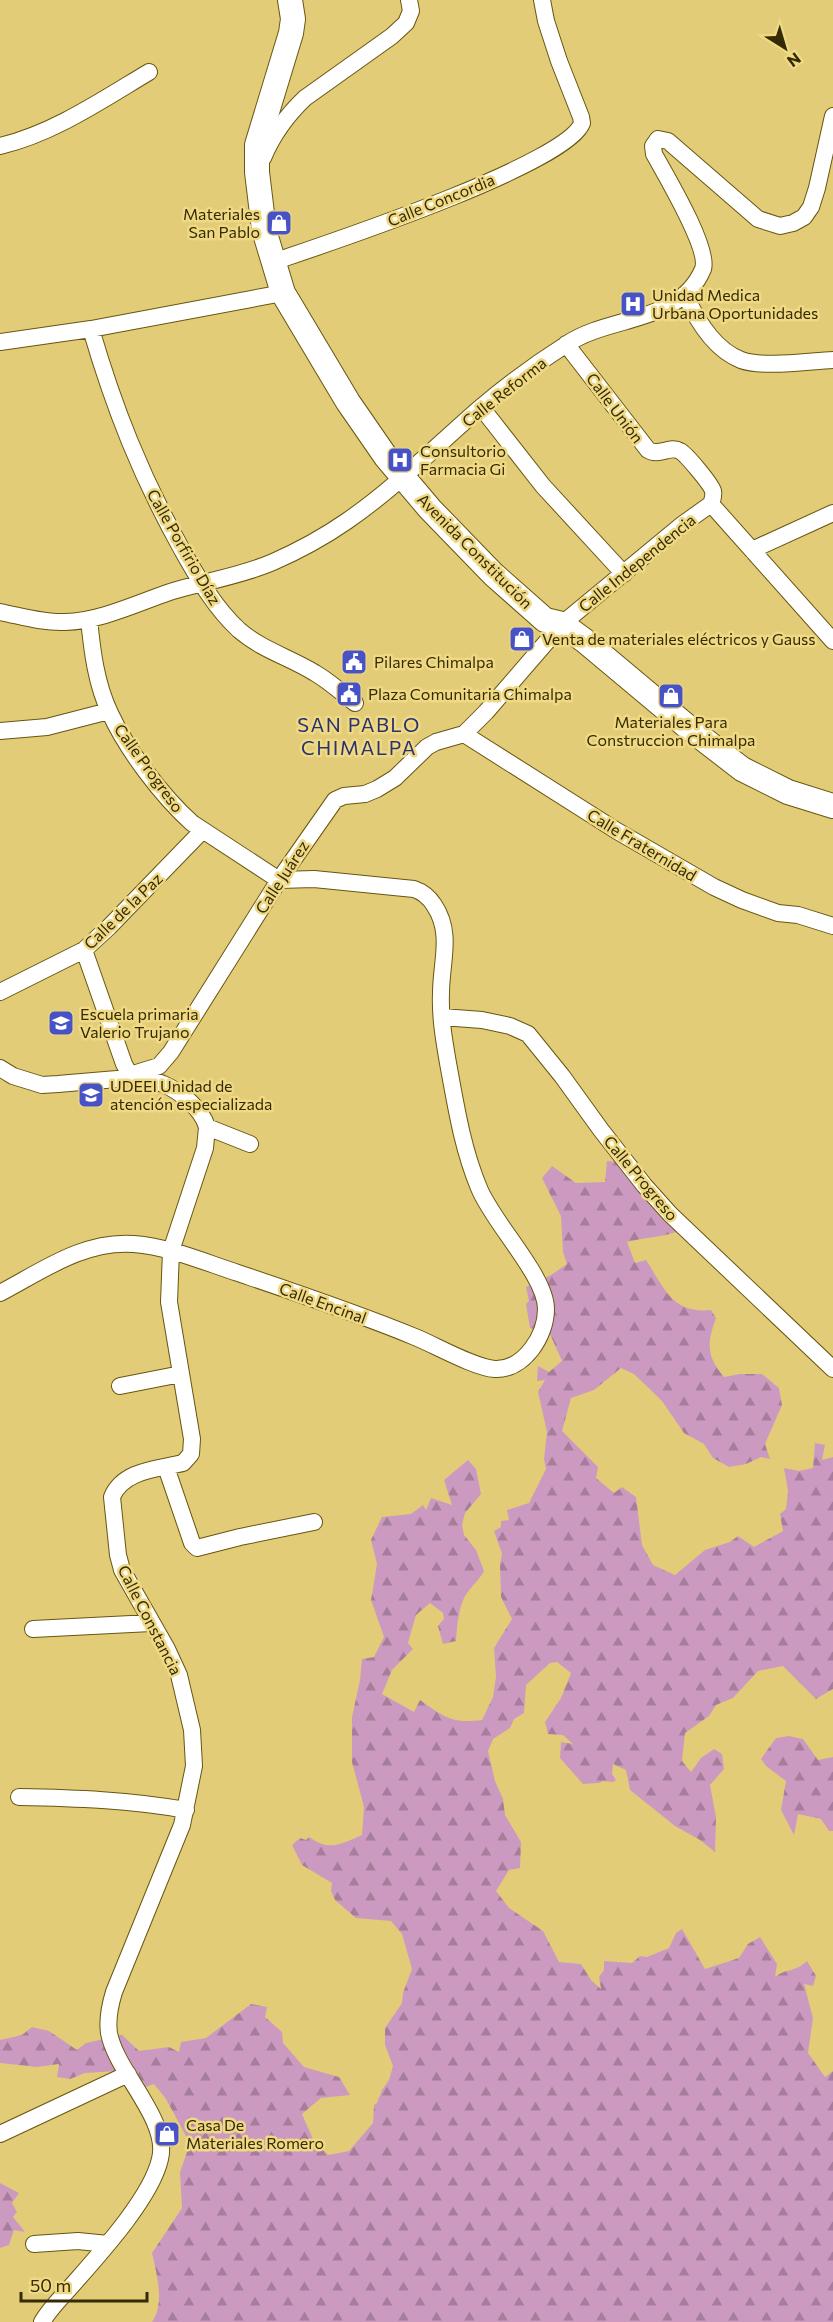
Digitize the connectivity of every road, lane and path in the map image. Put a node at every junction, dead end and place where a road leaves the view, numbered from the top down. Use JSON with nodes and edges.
{"nodes":[{"id":1,"x":290,"y":0,"type":"edge"},
{"id":2,"x":409,"y":0,"type":"edge"},
{"id":3,"x":542,"y":0,"type":"edge"},
{"id":4,"x":149,"y":72,"type":"dead end"},
{"id":5,"x":833,"y":116,"type":"edge"},
{"id":6,"x":0,"y":148,"type":"edge"},
{"id":7,"x":257,"y":172,"type":"junction"},
{"id":8,"x":273,"y":262,"type":"junction"},
{"id":9,"x":283,"y":293,"type":"junction"},
{"id":10,"x":686,"y":294,"type":"junction"},
{"id":11,"x":91,"y":329,"type":"junction"},
{"id":12,"x":0,"y":342,"type":"edge"},
{"id":13,"x":566,"y":344,"type":"junction"},
{"id":14,"x":833,"y":360,"type":"edge"},
{"id":15,"x":481,"y":407,"type":"junction"},
{"id":16,"x":403,"y":477,"type":"junction"},
{"id":17,"x":711,"y":504,"type":"junction"},
{"id":18,"x":833,"y":513,"type":"edge"},
{"id":19,"x":752,"y":550,"type":"junction"},
{"id":20,"x":624,"y":574,"type":"junction"},
{"id":21,"x":201,"y":584,"type":"junction"},
{"id":22,"x":0,"y":612,"type":"edge"},
{"id":23,"x":89,"y":619,"type":"junction"},
{"id":24,"x":562,"y":624,"type":"junction"},
{"id":25,"x":833,"y":641,"type":"edge"},
{"id":26,"x":355,"y":703,"type":"dead end"},
{"id":27,"x":109,"y":711,"type":"junction"},
{"id":28,"x":0,"y":731,"type":"edge"},
{"id":29,"x":464,"y":734,"type":"junction"},
{"id":30,"x":833,"y":806,"type":"edge"},
{"id":31,"x":202,"y":831,"type":"junction"},
{"id":32,"x":279,"y":880,"type":"junction"},
{"id":33,"x":833,"y":926,"type":"edge"},
{"id":34,"x":84,"y":950,"type":"junction"},
{"id":35,"x":0,"y":992,"type":"edge"},
{"id":36,"x":442,"y":1017,"type":"junction"},
{"id":37,"x":0,"y":1068,"type":"edge"},
{"id":38,"x":130,"y":1075,"type":"junction"},
{"id":39,"x":207,"y":1126,"type":"junction"},
{"id":40,"x":250,"y":1144,"type":"dead end"},
{"id":41,"x":171,"y":1251,"type":"junction"},
{"id":42,"x":0,"y":1293,"type":"edge"},
{"id":43,"x":833,"y":1369,"type":"edge"},
{"id":44,"x":181,"y":1374,"type":"junction"},
{"id":45,"x":120,"y":1386,"type":"dead end"},
{"id":46,"x":166,"y":1467,"type":"junction"},
{"id":47,"x":314,"y":1522,"type":"dead end"},
{"id":48,"x":150,"y":1623,"type":"junction"},
{"id":49,"x":33,"y":1629,"type":"dead end"},
{"id":50,"x":19,"y":1797,"type":"dead end"},
{"id":51,"x":186,"y":1810,"type":"junction"},
{"id":52,"x":128,"y":2074,"type":"junction"},
{"id":53,"x":0,"y":2134,"type":"edge"},
{"id":54,"x":34,"y":2244,"type":"dead end"},
{"id":55,"x":108,"y":2244,"type":"junction"},
{"id":56,"x":42,"y":2322,"type":"edge"}],
"edges":[{"from":1,"to":7,"type":"main road","name":"Avenida Constitución"},
{"from":2,"to":7,"type":"street"},
{"from":3,"to":8,"type":"street","name":"Calle Concordia"},
{"from":4,"to":6,"type":"street"},
{"from":5,"to":10,"type":"street"},
{"from":7,"to":8,"type":"main road","name":"Avenida Constitución"},
{"from":8,"to":9,"type":"main road","name":"Avenida Constitución"},
{"from":9,"to":11,"type":"street"},
{"from":9,"to":16,"type":"main road","name":"Avenida Constitución"},
{"from":10,"to":13,"type":"street","name":"Calle Reforma"},
{"from":10,"to":14,"type":"street"},
{"from":11,"to":12,"type":"street"},
{"from":11,"to":21,"type":"street","name":"Calle Porfirio Díaz"},
{"from":13,"to":15,"type":"street","name":"Calle Reforma"},
{"from":13,"to":17,"type":"street","name":"Calle Unión"},
{"from":15,"to":16,"type":"street","name":"Calle Reforma"},
{"from":15,"to":20,"type":"street"},
{"from":16,"to":21,"type":"street","name":"Calle Reforma"},
{"from":16,"to":24,"type":"main road","name":"Avenida Constitución"},
{"from":17,"to":19,"type":"street","name":"Calle Independencia"},
{"from":17,"to":20,"type":"street","name":"Calle Independencia"},
{"from":18,"to":19,"type":"street"},
{"from":19,"to":25,"type":"street","name":"Calle Independencia"},
{"from":20,"to":24,"type":"street","name":"Calle Independencia"},
{"from":21,"to":23,"type":"street","name":"Calle Reforma"},
{"from":21,"to":26,"type":"street","name":"Calle Porfirio Díaz"},
{"from":22,"to":23,"type":"street","name":"Calle Reforma"},
{"from":23,"to":27,"type":"street","name":"Calle Progreso"},
{"from":24,"to":29,"type":"street","name":"Calle Juárez"},
{"from":24,"to":30,"type":"main road","name":"Avenida Constitución"},
{"from":27,"to":28,"type":"street"},
{"from":27,"to":31,"type":"street","name":"Calle Progreso"},
{"from":29,"to":32,"type":"street","name":"Calle Juárez"},
{"from":29,"to":33,"type":"street","name":"Calle Fraternidad"},
{"from":31,"to":32,"type":"street","name":"Calle Progreso"},
{"from":31,"to":34,"type":"street","name":"Calle de la Paz"},
{"from":32,"to":36,"type":"street"},
{"from":32,"to":38,"type":"street","name":"Calle Juárez"},
{"from":34,"to":35,"type":"street","name":"Calle de la Paz"},
{"from":34,"to":38,"type":"street"},
{"from":36,"to":41,"type":"street","name":"Calle Encinal"},
{"from":36,"to":43,"type":"street","name":"Calle Progreso"},
{"from":37,"to":38,"type":"street","name":"Calle Juárez"},
{"from":38,"to":39,"type":"street"},
{"from":39,"to":40,"type":"street"},
{"from":39,"to":41,"type":"street","name":"Calle Constancia"},
{"from":41,"to":42,"type":"street","name":"Calle Encinal"},
{"from":41,"to":44,"type":"street","name":"Calle Constancia"},
{"from":44,"to":45,"type":"street"},
{"from":44,"to":46,"type":"street","name":"Calle Constancia"},
{"from":46,"to":47,"type":"street"},
{"from":46,"to":48,"type":"street","name":"Calle Constancia"},
{"from":48,"to":49,"type":"street"},
{"from":48,"to":51,"type":"street","name":"Calle Constancia"},
{"from":50,"to":51,"type":"street"},
{"from":51,"to":52,"type":"street","name":"Calle Constancia"},
{"from":52,"to":53,"type":"street"},
{"from":52,"to":55,"type":"street","name":"Calle Constancia"},
{"from":54,"to":55,"type":"street"},
{"from":55,"to":56,"type":"street","name":"Calle Constancia"}]}
